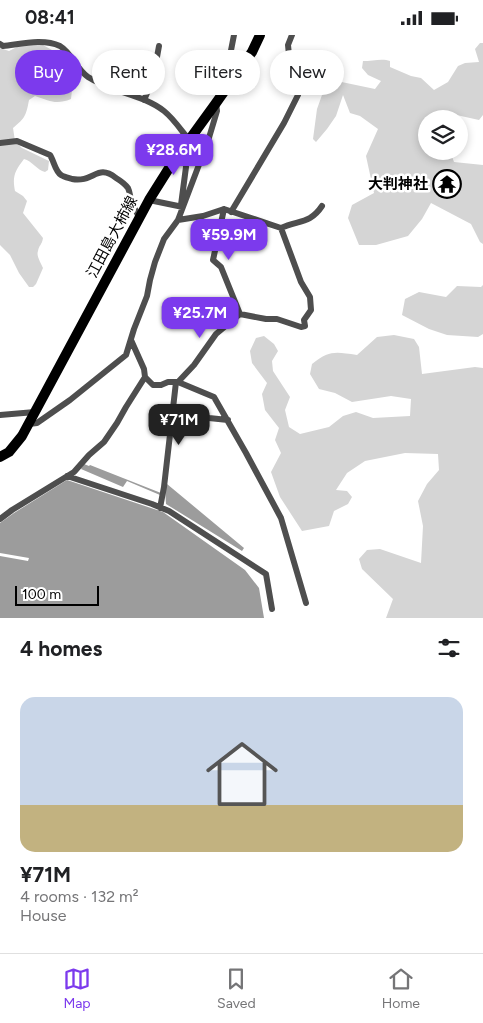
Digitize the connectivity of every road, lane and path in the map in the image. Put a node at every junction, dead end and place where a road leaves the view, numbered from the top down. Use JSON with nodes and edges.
{"nodes":[{"id":1,"x":234,"y":35,"type":"edge"},
{"id":2,"x":260,"y":35,"type":"edge"},
{"id":3,"x":292,"y":35,"type":"edge"},
{"id":4,"x":0,"y":44,"type":"edge"},
{"id":5,"x":159,"y":46,"type":"dead end"},
{"id":6,"x":231,"y":50,"type":"edge"},
{"id":7,"x":253,"y":50,"type":"edge"},
{"id":8,"x":222,"y":95,"type":"edge"},
{"id":9,"x":144,"y":101,"type":"junction"},
{"id":10,"x":216,"y":103,"type":"junction"},
{"id":11,"x":0,"y":143,"type":"edge"},
{"id":12,"x":187,"y":143,"type":"junction"},
{"id":13,"x":149,"y":200,"type":"junction"},
{"id":14,"x":182,"y":206,"type":"junction"},
{"id":15,"x":322,"y":206,"type":"dead end"},
{"id":16,"x":224,"y":209,"type":"junction"},
{"id":17,"x":231,"y":212,"type":"junction"},
{"id":18,"x":139,"y":218,"type":"junction"},
{"id":19,"x":178,"y":221,"type":"junction"},
{"id":20,"x":281,"y":228,"type":"junction"},
{"id":21,"x":240,"y":315,"type":"junction"},
{"id":22,"x":131,"y":340,"type":"junction"},
{"id":23,"x":145,"y":377,"type":"junction"},
{"id":24,"x":177,"y":382,"type":"junction"},
{"id":25,"x":172,"y":410,"type":"junction"},
{"id":26,"x":35,"y":412,"type":"junction"},
{"id":27,"x":0,"y":415,"type":"edge"},
{"id":28,"x":228,"y":420,"type":"junction"},
{"id":29,"x":29,"y":424,"type":"junction"},
{"id":30,"x":0,"y":457,"type":"edge"},
{"id":31,"x":67,"y":476,"type":"junction"},
{"id":32,"x":160,"y":507,"type":"junction"},
{"id":33,"x":0,"y":519,"type":"edge"},
{"id":34,"x":306,"y":603,"type":"dead end"},
{"id":35,"x":272,"y":609,"type":"dead end"}],
"edges":[{"from":1,"to":6,"type":"street"},
{"from":2,"to":7,"type":"main road","name":"江田島大柿線"},
{"from":3,"to":17,"type":"street"},
{"from":4,"to":9,"type":"street"},
{"from":5,"to":9,"type":"street"},
{"from":8,"to":10,"type":"main road","name":"江田島大柿線"},
{"from":9,"to":12,"type":"street"},
{"from":10,"to":12,"type":"main road","name":"江田島大柿線"},
{"from":10,"to":14,"type":"street"},
{"from":11,"to":18,"type":"street"},
{"from":12,"to":13,"type":"main road","name":"江田島大柿線"},
{"from":12,"to":14,"type":"street"},
{"from":13,"to":14,"type":"street"},
{"from":13,"to":18,"type":"main road","name":"江田島大柿線"},
{"from":14,"to":19,"type":"street"},
{"from":15,"to":20,"type":"street"},
{"from":16,"to":17,"type":"street"},
{"from":16,"to":19,"type":"street"},
{"from":16,"to":21,"type":"street"},
{"from":17,"to":20,"type":"street"},
{"from":18,"to":26,"type":"main road","name":"江田島大柿線"},
{"from":19,"to":22,"type":"street"},
{"from":20,"to":21,"type":"street"},
{"from":21,"to":24,"type":"street"},
{"from":22,"to":23,"type":"street"},
{"from":22,"to":29,"type":"street"},
{"from":23,"to":24,"type":"street"},
{"from":23,"to":31,"type":"street"},
{"from":24,"to":25,"type":"street"},
{"from":24,"to":28,"type":"street"},
{"from":25,"to":28,"type":"street"},
{"from":25,"to":32,"type":"street"},
{"from":26,"to":27,"type":"street"},
{"from":26,"to":29,"type":"main road","name":"江田島大柿線"},
{"from":28,"to":34,"type":"street"},
{"from":29,"to":30,"type":"main road","name":"江田島大柿線"},
{"from":31,"to":32,"type":"street"},
{"from":31,"to":33,"type":"street"},
{"from":32,"to":35,"type":"street"}]}
